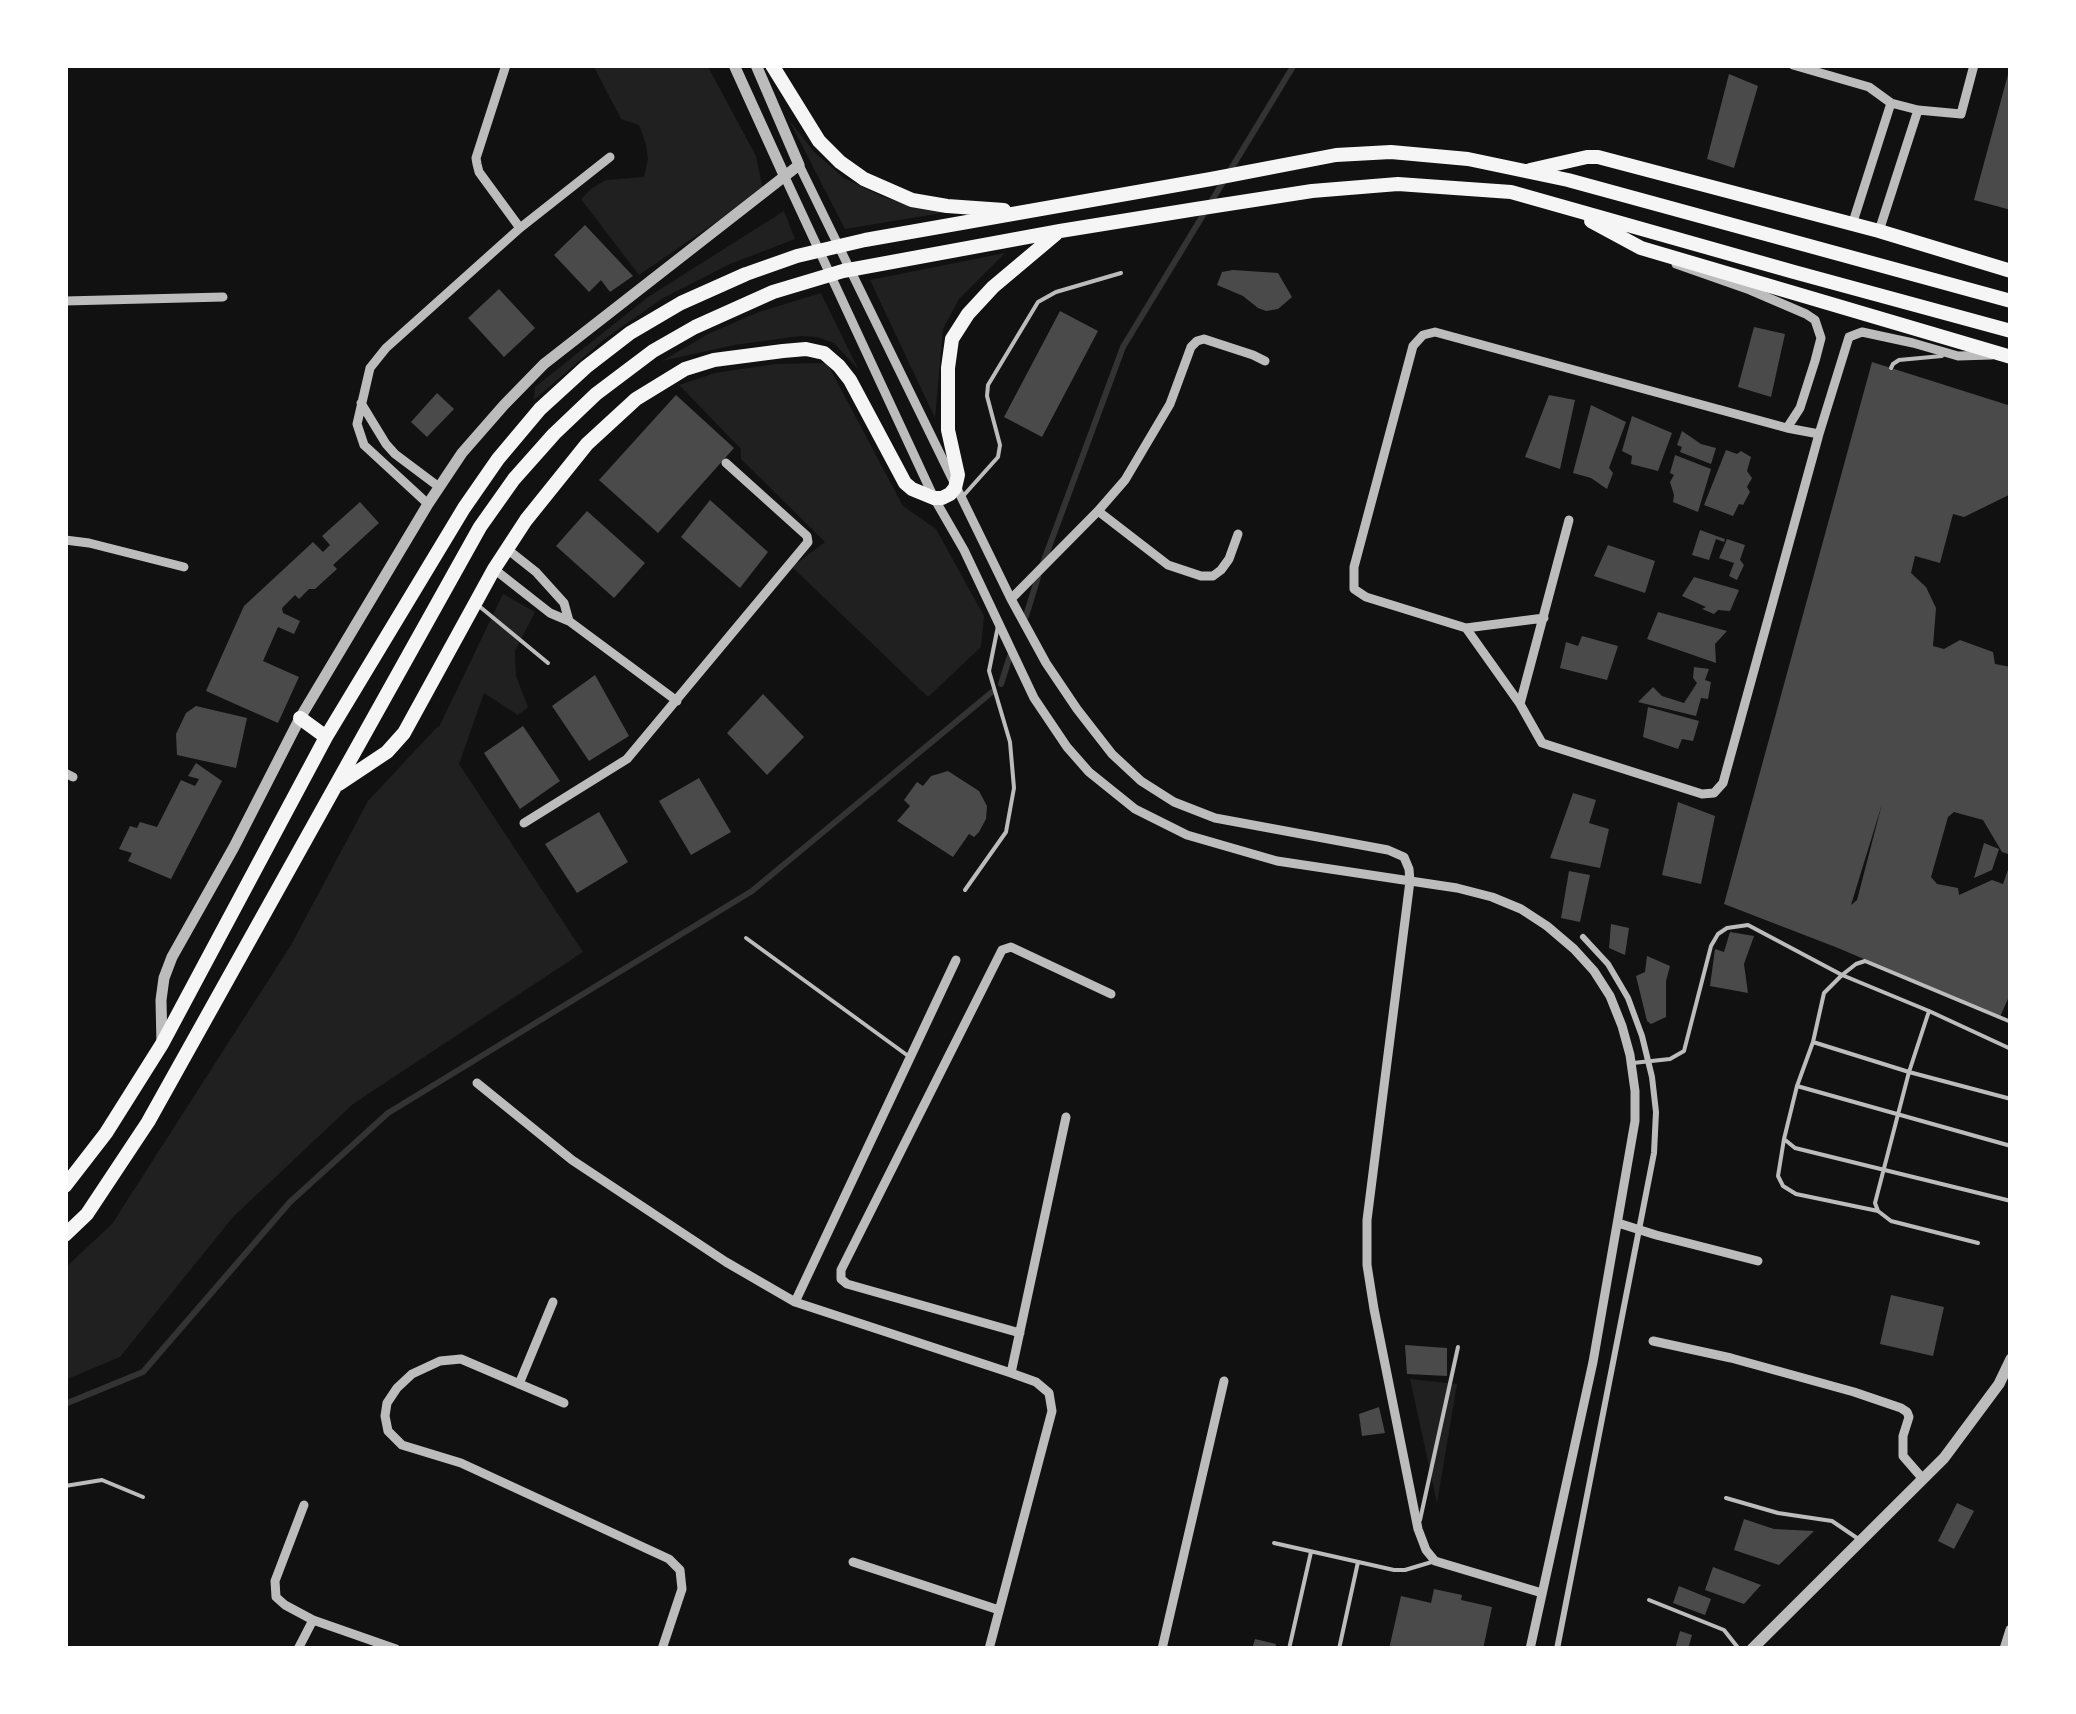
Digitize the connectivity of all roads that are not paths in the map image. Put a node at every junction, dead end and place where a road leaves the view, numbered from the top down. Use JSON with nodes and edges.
{"nodes":[{"id":1,"x":506,"y":65,"type":"edge"},
{"id":2,"x":734,"y":65,"type":"edge"},
{"id":3,"x":756,"y":65,"type":"edge"},
{"id":4,"x":772,"y":65,"type":"edge"},
{"id":5,"x":1793,"y":65,"type":"edge"},
{"id":6,"x":1974,"y":65,"type":"edge"},
{"id":7,"x":1891,"y":103,"type":"junction"},
{"id":8,"x":1918,"y":110,"type":"junction"},
{"id":9,"x":610,"y":157,"type":"dead end"},
{"id":10,"x":799,"y":165,"type":"junction"},
{"id":11,"x":1524,"y":171,"type":"junction"},
{"id":12,"x":784,"y":175,"type":"junction"},
{"id":13,"x":1564,"y":207,"type":"junction"},
{"id":14,"x":1025,"y":212,"type":"junction"},
{"id":15,"x":1852,"y":225,"type":"junction"},
{"id":16,"x":520,"y":228,"type":"junction"},
{"id":17,"x":1060,"y":231,"type":"junction"},
{"id":18,"x":1880,"y":231,"type":"junction"},
{"id":19,"x":1642,"y":248,"type":"junction"},
{"id":20,"x":2011,"y":271,"type":"edge"},
{"id":21,"x":1121,"y":274,"type":"dead end"},
{"id":22,"x":223,"y":297,"type":"dead end"},
{"id":23,"x":65,"y":301,"type":"edge"},
{"id":24,"x":2011,"y":301,"type":"edge"},
{"id":25,"x":2011,"y":331,"type":"edge"},
{"id":26,"x":1946,"y":352,"type":"junction"},
{"id":27,"x":2004,"y":356,"type":"edge"},
{"id":28,"x":1264,"y":361,"type":"dead end"},
{"id":29,"x":2011,"y":366,"type":"edge"},
{"id":30,"x":1891,"y":368,"type":"dead end"},
{"id":31,"x":361,"y":403,"type":"junction"},
{"id":32,"x":1787,"y":428,"type":"junction"},
{"id":33,"x":1819,"y":434,"type":"junction"},
{"id":34,"x":726,"y":463,"type":"dead end"},
{"id":35,"x":439,"y":488,"type":"junction"},
{"id":36,"x":958,"y":493,"type":"junction"},
{"id":37,"x":934,"y":498,"type":"junction"},
{"id":38,"x":428,"y":504,"type":"junction"},
{"id":39,"x":1098,"y":511,"type":"junction"},
{"id":40,"x":1569,"y":520,"type":"dead end"},
{"id":41,"x":1238,"y":534,"type":"dead end"},
{"id":42,"x":65,"y":540,"type":"edge"},
{"id":43,"x":507,"y":549,"type":"junction"},
{"id":44,"x":184,"y":567,"type":"dead end"},
{"id":45,"x":494,"y":570,"type":"junction"},
{"id":46,"x":1011,"y":599,"type":"junction"},
{"id":47,"x":476,"y":603,"type":"junction"},
{"id":48,"x":1544,"y":618,"type":"junction"},
{"id":49,"x":569,"y":621,"type":"junction"},
{"id":50,"x":999,"y":622,"type":"junction"},
{"id":51,"x":1466,"y":628,"type":"junction"},
{"id":52,"x":548,"y":662,"type":"dead end"},
{"id":53,"x":676,"y":701,"type":"junction"},
{"id":54,"x":1520,"y":704,"type":"junction"},
{"id":55,"x":300,"y":718,"type":"junction"},
{"id":56,"x":326,"y":737,"type":"junction"},
{"id":57,"x":334,"y":788,"type":"junction"},
{"id":58,"x":524,"y":823,"type":"dead end"},
{"id":59,"x":1410,"y":882,"type":"junction"},
{"id":60,"x":964,"y":890,"type":"dead end"},
{"id":61,"x":1584,"y":937,"type":"dead end"},
{"id":62,"x":746,"y":938,"type":"dead end"},
{"id":63,"x":956,"y":960,"type":"dead end"},
{"id":64,"x":1842,"y":975,"type":"junction"},
{"id":65,"x":1111,"y":994,"type":"dead end"},
{"id":66,"x":1929,"y":1011,"type":"junction"},
{"id":67,"x":2011,"y":1022,"type":"edge"},
{"id":68,"x":1813,"y":1042,"type":"junction"},
{"id":69,"x":162,"y":1044,"type":"junction"},
{"id":70,"x":2011,"y":1049,"type":"edge"},
{"id":71,"x":910,"y":1058,"type":"junction"},
{"id":72,"x":1648,"y":1062,"type":"junction"},
{"id":73,"x":1631,"y":1063,"type":"junction"},
{"id":74,"x":1909,"y":1072,"type":"junction"},
{"id":75,"x":478,"y":1082,"type":"dead end"},
{"id":76,"x":1796,"y":1086,"type":"junction"},
{"id":77,"x":2011,"y":1099,"type":"edge"},
{"id":78,"x":1900,"y":1113,"type":"junction"},
{"id":79,"x":1066,"y":1117,"type":"dead end"},
{"id":80,"x":1784,"y":1140,"type":"junction"},
{"id":81,"x":2011,"y":1146,"type":"edge"},
{"id":82,"x":1882,"y":1170,"type":"junction"},
{"id":83,"x":65,"y":1186,"type":"edge"},
{"id":84,"x":2011,"y":1201,"type":"edge"},
{"id":85,"x":1878,"y":1212,"type":"junction"},
{"id":86,"x":1618,"y":1222,"type":"junction"},
{"id":87,"x":1640,"y":1229,"type":"junction"},
{"id":88,"x":65,"y":1235,"type":"edge"},
{"id":89,"x":1978,"y":1243,"type":"dead end"},
{"id":90,"x":1758,"y":1261,"type":"dead end"},
{"id":91,"x":553,"y":1302,"type":"dead end"},
{"id":92,"x":796,"y":1302,"type":"junction"},
{"id":93,"x":1020,"y":1333,"type":"junction"},
{"id":94,"x":1653,"y":1341,"type":"dead end"},
{"id":95,"x":1458,"y":1347,"type":"dead end"},
{"id":96,"x":2011,"y":1359,"type":"edge"},
{"id":97,"x":1011,"y":1373,"type":"junction"},
{"id":98,"x":1224,"y":1381,"type":"dead end"},
{"id":99,"x":519,"y":1384,"type":"junction"},
{"id":100,"x":564,"y":1403,"type":"dead end"},
{"id":101,"x":1923,"y":1480,"type":"junction"},
{"id":102,"x":65,"y":1486,"type":"edge"},
{"id":103,"x":143,"y":1497,"type":"dead end"},
{"id":104,"x":1726,"y":1498,"type":"dead end"},
{"id":105,"x":304,"y":1505,"type":"dead end"},
{"id":106,"x":1418,"y":1529,"type":"junction"},
{"id":107,"x":1861,"y":1541,"type":"junction"},
{"id":108,"x":1274,"y":1543,"type":"dead end"},
{"id":109,"x":1311,"y":1552,"type":"junction"},
{"id":110,"x":1435,"y":1560,"type":"junction"},
{"id":111,"x":853,"y":1562,"type":"dead end"},
{"id":112,"x":1358,"y":1562,"type":"junction"},
{"id":113,"x":1542,"y":1593,"type":"junction"},
{"id":114,"x":1649,"y":1600,"type":"dead end"},
{"id":115,"x":999,"y":1610,"type":"junction"},
{"id":116,"x":313,"y":1620,"type":"junction"},
{"id":117,"x":2011,"y":1630,"type":"edge"},
{"id":118,"x":298,"y":1649,"type":"edge"},
{"id":119,"x":396,"y":1649,"type":"edge"},
{"id":120,"x":662,"y":1649,"type":"edge"},
{"id":121,"x":989,"y":1649,"type":"edge"},
{"id":122,"x":1162,"y":1649,"type":"edge"},
{"id":123,"x":1289,"y":1649,"type":"edge"},
{"id":124,"x":1339,"y":1649,"type":"edge"},
{"id":125,"x":1530,"y":1649,"type":"edge"},
{"id":126,"x":1557,"y":1649,"type":"edge"},
{"id":127,"x":1738,"y":1649,"type":"edge"},
{"id":128,"x":1752,"y":1649,"type":"edge"},
{"id":129,"x":2004,"y":1649,"type":"edge"}],
"edges":[{"from":1,"to":16,"type":"street"},
{"from":2,"to":12,"type":"street"},
{"from":3,"to":10,"type":"street"},
{"from":4,"to":14,"type":"main road"},
{"from":5,"to":7,"type":"street"},
{"from":6,"to":8,"type":"street"},
{"from":7,"to":8,"type":"street"},
{"from":7,"to":15,"type":"street"},
{"from":8,"to":18,"type":"street"},
{"from":9,"to":16,"type":"street"},
{"from":10,"to":12,"type":"street"},
{"from":10,"to":36,"type":"street"},
{"from":11,"to":14,"type":"main road"},
{"from":11,"to":15,"type":"main road"},
{"from":11,"to":24,"type":"main road"},
{"from":12,"to":35,"type":"street"},
{"from":12,"to":37,"type":"street"},
{"from":13,"to":17,"type":"main road"},
{"from":13,"to":19,"type":"main road"},
{"from":13,"to":25,"type":"main road"},
{"from":14,"to":56,"type":"main road"},
{"from":15,"to":18,"type":"main road"},
{"from":16,"to":31,"type":"street"},
{"from":17,"to":36,"type":"main road"},
{"from":17,"to":57,"type":"main road"},
{"from":18,"to":20,"type":"main road"},
{"from":19,"to":27,"type":"main road"},
{"from":19,"to":32,"type":"street"},
{"from":21,"to":36,"type":"lane"},
{"from":22,"to":23,"type":"street"},
{"from":26,"to":27,"type":"street"},
{"from":26,"to":30,"type":"lane"},
{"from":26,"to":33,"type":"street"},
{"from":27,"to":29,"type":"lane"},
{"from":28,"to":39,"type":"street"},
{"from":31,"to":35,"type":"street"},
{"from":31,"to":38,"type":"street"},
{"from":32,"to":33,"type":"street"},
{"from":32,"to":51,"type":"street"},
{"from":33,"to":54,"type":"street"},
{"from":34,"to":53,"type":"street"},
{"from":35,"to":38,"type":"street"},
{"from":36,"to":37,"type":"main road"},
{"from":36,"to":46,"type":"street"},
{"from":37,"to":43,"type":"main road"},
{"from":37,"to":50,"type":"street"},
{"from":38,"to":55,"type":"street"},
{"from":39,"to":41,"type":"street"},
{"from":39,"to":46,"type":"street"},
{"from":40,"to":48,"type":"street"},
{"from":42,"to":44,"type":"street"},
{"from":43,"to":45,"type":"main road"},
{"from":43,"to":49,"type":"street"},
{"from":45,"to":47,"type":"main road"},
{"from":45,"to":49,"type":"street"},
{"from":46,"to":59,"type":"street"},
{"from":47,"to":52,"type":"lane"},
{"from":47,"to":57,"type":"main road"},
{"from":48,"to":51,"type":"street"},
{"from":48,"to":54,"type":"street"},
{"from":49,"to":53,"type":"street"},
{"from":50,"to":59,"type":"street"},
{"from":50,"to":60,"type":"lane"},
{"from":51,"to":54,"type":"street"},
{"from":53,"to":58,"type":"street"},
{"from":55,"to":56,"type":"main road"},
{"from":55,"to":69,"type":"street"},
{"from":56,"to":69,"type":"main road"},
{"from":57,"to":88,"type":"main road"},
{"from":59,"to":73,"type":"street"},
{"from":59,"to":106,"type":"street"},
{"from":61,"to":72,"type":"street"},
{"from":62,"to":71,"type":"lane"},
{"from":63,"to":71,"type":"street"},
{"from":64,"to":66,"type":"lane"},
{"from":64,"to":67,"type":"lane"},
{"from":64,"to":68,"type":"lane"},
{"from":64,"to":72,"type":"lane"},
{"from":65,"to":93,"type":"street"},
{"from":66,"to":70,"type":"lane"},
{"from":66,"to":74,"type":"lane"},
{"from":68,"to":74,"type":"lane"},
{"from":68,"to":76,"type":"lane"},
{"from":69,"to":83,"type":"main road"},
{"from":71,"to":92,"type":"street"},
{"from":72,"to":73,"type":"lane"},
{"from":72,"to":87,"type":"street"},
{"from":73,"to":86,"type":"street"},
{"from":74,"to":77,"type":"lane"},
{"from":74,"to":78,"type":"lane"},
{"from":75,"to":92,"type":"street"},
{"from":76,"to":78,"type":"lane"},
{"from":76,"to":80,"type":"lane"},
{"from":78,"to":81,"type":"lane"},
{"from":78,"to":82,"type":"lane"},
{"from":79,"to":93,"type":"street"},
{"from":80,"to":82,"type":"lane"},
{"from":80,"to":85,"type":"lane"},
{"from":82,"to":84,"type":"lane"},
{"from":82,"to":85,"type":"lane"},
{"from":85,"to":89,"type":"lane"},
{"from":86,"to":87,"type":"street"},
{"from":86,"to":113,"type":"street"},
{"from":87,"to":90,"type":"street"},
{"from":87,"to":126,"type":"street"},
{"from":91,"to":99,"type":"street"},
{"from":92,"to":97,"type":"street"},
{"from":93,"to":97,"type":"street"},
{"from":94,"to":101,"type":"street"},
{"from":95,"to":106,"type":"lane"},
{"from":96,"to":101,"type":"street"},
{"from":97,"to":115,"type":"street"},
{"from":98,"to":122,"type":"street"},
{"from":99,"to":100,"type":"street"},
{"from":99,"to":120,"type":"street"},
{"from":101,"to":107,"type":"street"},
{"from":102,"to":103,"type":"lane"},
{"from":104,"to":107,"type":"lane"},
{"from":105,"to":116,"type":"street"},
{"from":106,"to":110,"type":"street"},
{"from":107,"to":128,"type":"street"},
{"from":108,"to":109,"type":"lane"},
{"from":109,"to":112,"type":"lane"},
{"from":109,"to":123,"type":"lane"},
{"from":110,"to":112,"type":"lane"},
{"from":110,"to":113,"type":"street"},
{"from":111,"to":115,"type":"street"},
{"from":112,"to":124,"type":"lane"},
{"from":113,"to":125,"type":"street"},
{"from":114,"to":127,"type":"lane"},
{"from":115,"to":121,"type":"street"},
{"from":116,"to":118,"type":"street"},
{"from":116,"to":119,"type":"street"},
{"from":117,"to":129,"type":"street"}]}
